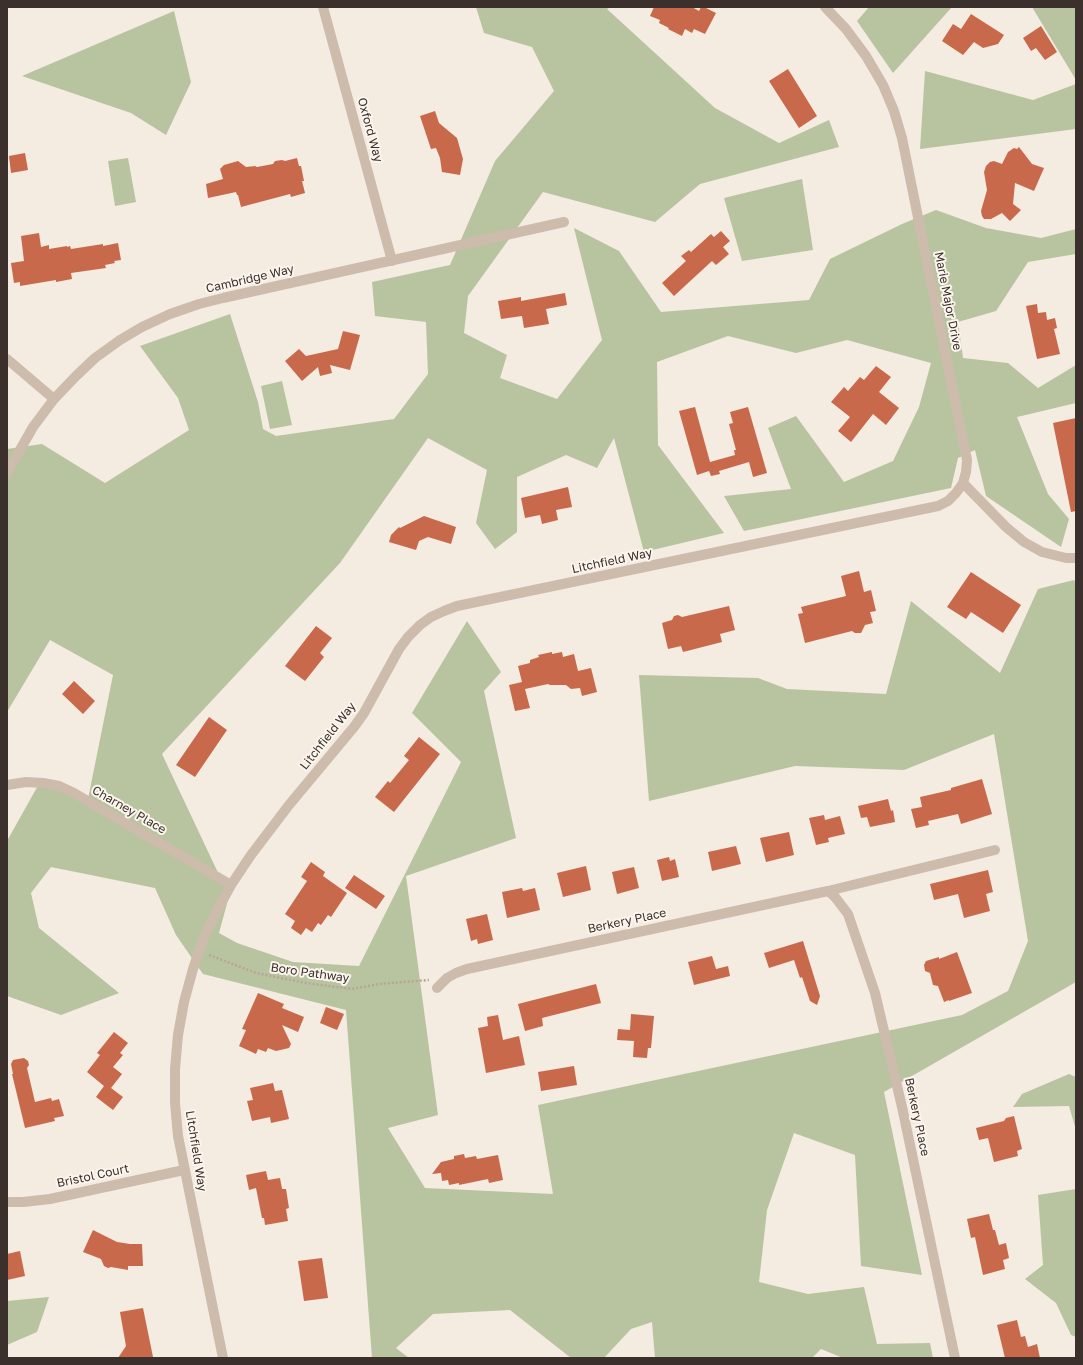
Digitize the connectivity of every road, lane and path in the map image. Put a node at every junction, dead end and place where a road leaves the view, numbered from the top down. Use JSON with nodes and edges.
{"nodes":[{"id":1,"x":323,"y":7,"type":"edge"},
{"id":2,"x":825,"y":7,"type":"edge"},
{"id":3,"x":564,"y":222,"type":"dead end"},
{"id":4,"x":392,"y":261,"type":"junction"},
{"id":5,"x":7,"y":359,"type":"edge"},
{"id":6,"x":54,"y":399,"type":"junction"},
{"id":7,"x":7,"y":473,"type":"edge"},
{"id":8,"x":963,"y":483,"type":"junction"},
{"id":9,"x":1076,"y":558,"type":"edge"},
{"id":10,"x":7,"y":785,"type":"edge"},
{"id":11,"x":994,"y":850,"type":"dead end"},
{"id":12,"x":231,"y":885,"type":"junction"},
{"id":13,"x":828,"y":891,"type":"junction"},
{"id":14,"x":199,"y":952,"type":"junction"},
{"id":15,"x":447,"y":978,"type":"junction"},
{"id":16,"x":437,"y":988,"type":"dead end"},
{"id":17,"x":184,"y":1170,"type":"junction"},
{"id":18,"x":7,"y":1202,"type":"edge"},
{"id":19,"x":223,"y":1358,"type":"edge"},
{"id":20,"x":955,"y":1358,"type":"edge"}],
"edges":[{"from":1,"to":4,"type":"street","name":"Oxford Way"},
{"from":2,"to":8,"type":"street","name":"Marie Major Drive"},
{"from":3,"to":4,"type":"street","name":"Cambridge Way"},
{"from":4,"to":6,"type":"street","name":"Cambridge Way"},
{"from":5,"to":6,"type":"street"},
{"from":6,"to":7,"type":"street","name":"Cambridge Way"},
{"from":8,"to":9,"type":"street"},
{"from":8,"to":12,"type":"street","name":"Litchfield Way"},
{"from":10,"to":12,"type":"street","name":"Charney Place"},
{"from":11,"to":13,"type":"street","name":"Berkery Place"},
{"from":12,"to":14,"type":"street","name":"Litchfield Way"},
{"from":13,"to":15,"type":"street","name":"Berkery Place"},
{"from":13,"to":20,"type":"street","name":"Berkery Place"},
{"from":14,"to":15,"type":"path","name":"Boro Pathway"},
{"from":14,"to":17,"type":"street","name":"Litchfield Way"},
{"from":15,"to":16,"type":"street","name":"Berkery Place"},
{"from":17,"to":18,"type":"street","name":"Bristol Court"},
{"from":17,"to":19,"type":"street","name":"Litchfield Way"}]}
